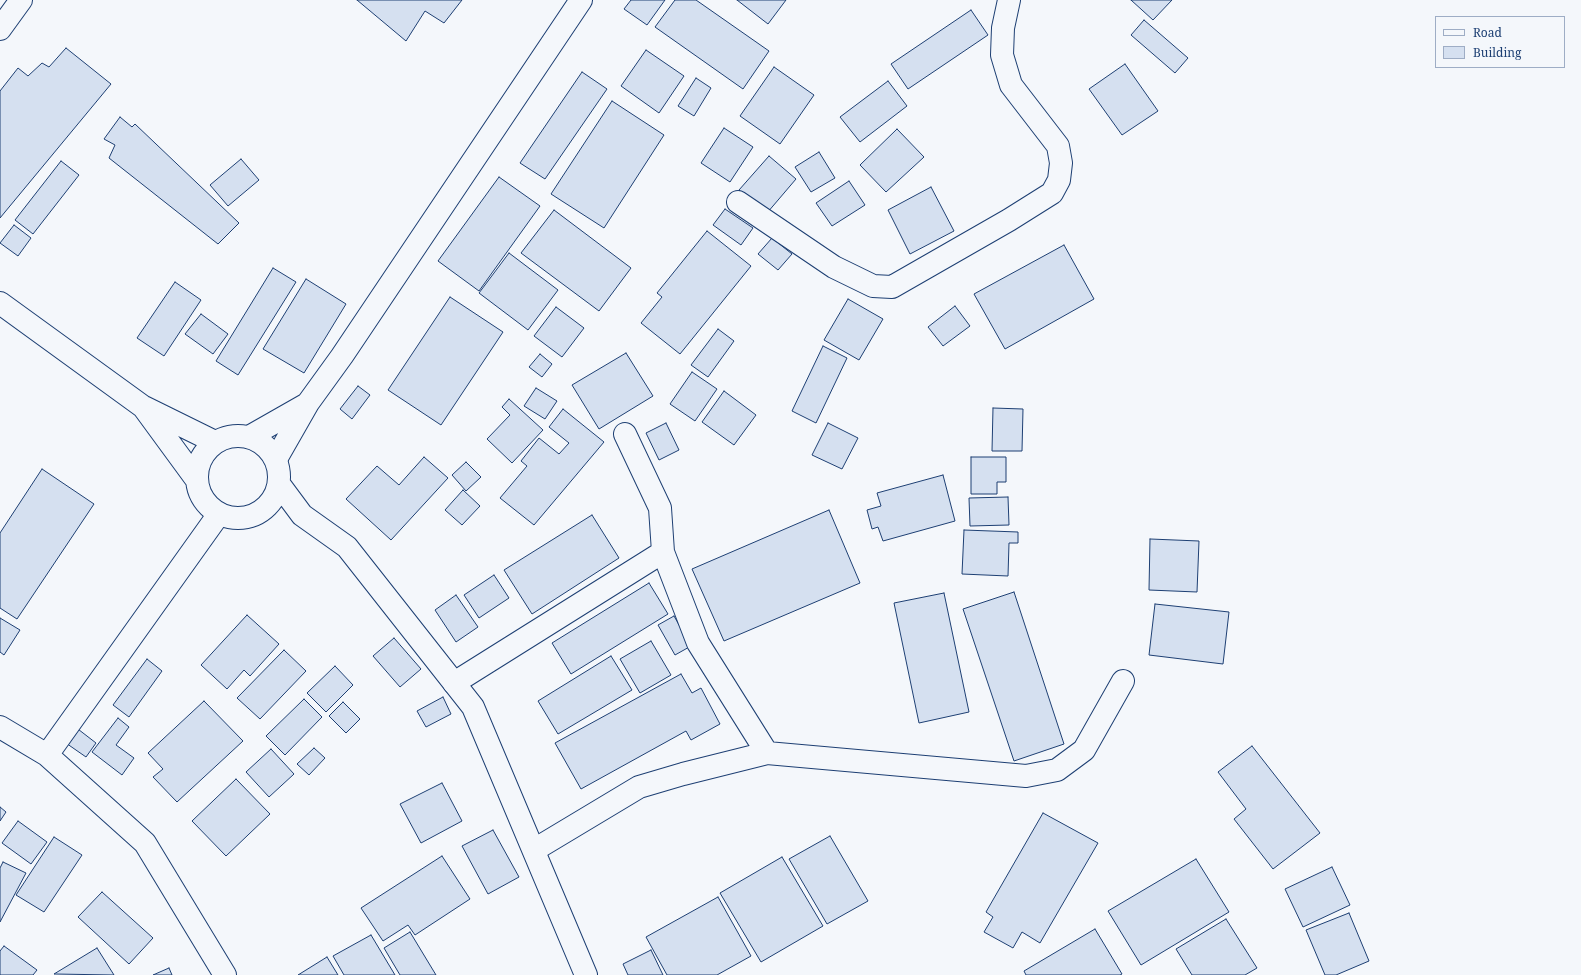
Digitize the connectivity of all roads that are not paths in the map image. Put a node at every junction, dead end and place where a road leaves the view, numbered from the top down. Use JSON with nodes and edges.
{"nodes":[{"id":1,"x":21,"y":0,"type":"edge"},
{"id":2,"x":581,"y":0,"type":"edge"},
{"id":3,"x":1009,"y":0,"type":"edge"},
{"id":4,"x":0,"y":29,"type":"edge"},
{"id":5,"x":738,"y":202,"type":"dead end"},
{"id":6,"x":0,"y":303,"type":"edge"},
{"id":7,"x":308,"y":403,"type":"junction"},
{"id":8,"x":142,"y":406,"type":"junction"},
{"id":9,"x":625,"y":434,"type":"dead end"},
{"id":10,"x":250,"y":437,"type":"junction"},
{"id":11,"x":215,"y":442,"type":"junction"},
{"id":12,"x":276,"y":459,"type":"junction"},
{"id":13,"x":196,"y":479,"type":"junction"},
{"id":14,"x":280,"y":484,"type":"junction"},
{"id":15,"x":263,"y":510,"type":"junction"},
{"id":16,"x":218,"y":514,"type":"junction"},
{"id":17,"x":302,"y":515,"type":"junction"},
{"id":18,"x":663,"y":552,"type":"junction"},
{"id":19,"x":1123,"y":681,"type":"dead end"},
{"id":20,"x":454,"y":683,"type":"junction"},
{"id":21,"x":0,"y":727,"type":"edge"},
{"id":22,"x":767,"y":753,"type":"junction"},
{"id":23,"x":47,"y":755,"type":"junction"},
{"id":24,"x":534,"y":850,"type":"junction"},
{"id":25,"x":225,"y":975,"type":"edge"},
{"id":26,"x":586,"y":975,"type":"edge"}],
"edges":[{"from":1,"to":4,"type":"street"},
{"from":2,"to":7,"type":"street"},
{"from":3,"to":5,"type":"street"},
{"from":6,"to":8,"type":"street"},
{"from":7,"to":10,"type":"street"},
{"from":7,"to":12,"type":"street"},
{"from":8,"to":11,"type":"street"},
{"from":8,"to":13,"type":"street"},
{"from":9,"to":18,"type":"street"},
{"from":10,"to":11,"type":"street"},
{"from":10,"to":12,"type":"street"},
{"from":11,"to":13,"type":"street"},
{"from":12,"to":14,"type":"street"},
{"from":13,"to":16,"type":"street"},
{"from":14,"to":15,"type":"street"},
{"from":14,"to":17,"type":"street"},
{"from":15,"to":16,"type":"street"},
{"from":15,"to":17,"type":"street"},
{"from":16,"to":23,"type":"street"},
{"from":17,"to":20,"type":"street"},
{"from":18,"to":20,"type":"street"},
{"from":18,"to":22,"type":"street"},
{"from":19,"to":22,"type":"street"},
{"from":20,"to":24,"type":"street"},
{"from":21,"to":23,"type":"street"},
{"from":22,"to":24,"type":"street"},
{"from":23,"to":25,"type":"street"},
{"from":24,"to":26,"type":"street"}]}
